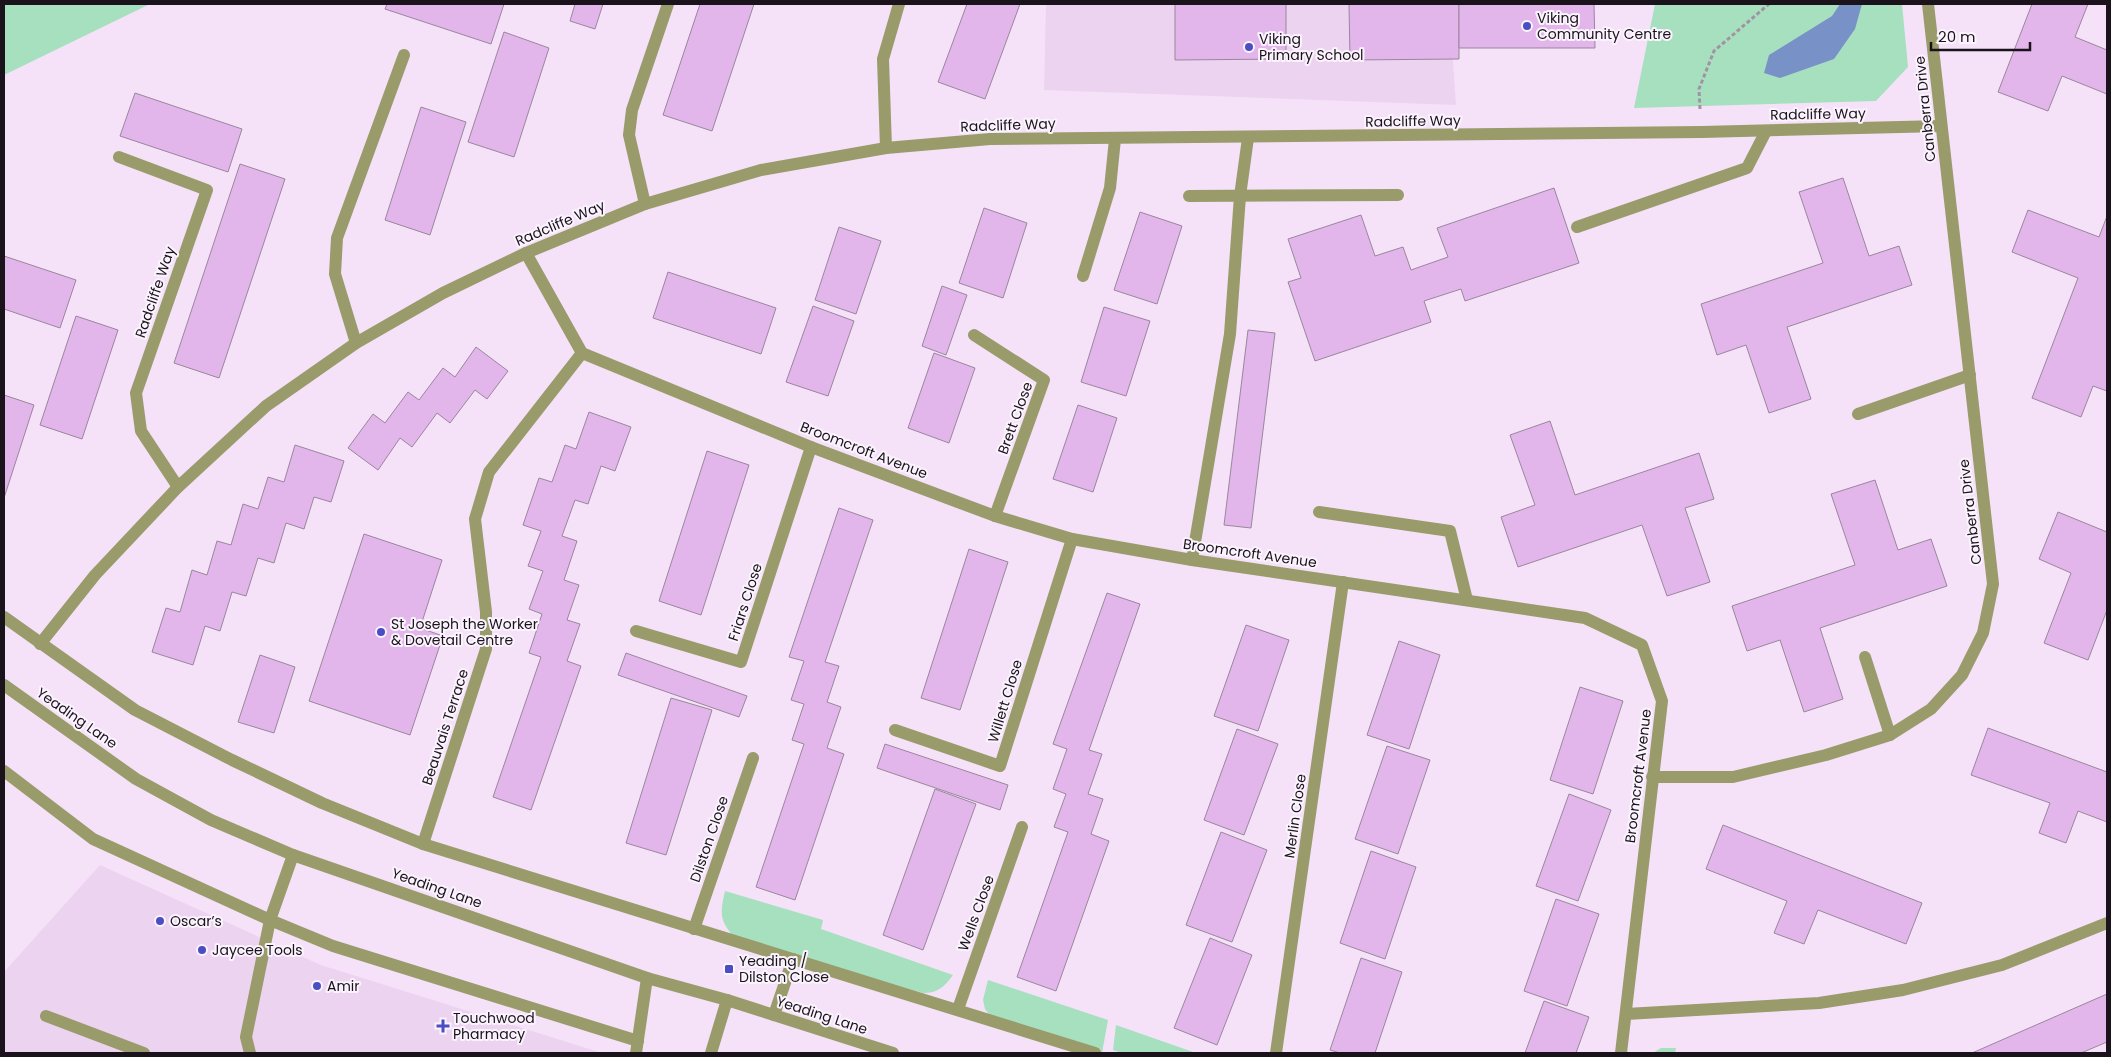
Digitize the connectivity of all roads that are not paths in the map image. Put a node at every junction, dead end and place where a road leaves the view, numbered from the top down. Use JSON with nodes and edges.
{"nodes":[{"id":1,"x":668,"y":4,"type":"edge"},
{"id":2,"x":899,"y":4,"type":"edge"},
{"id":3,"x":1928,"y":4,"type":"edge"},
{"id":4,"x":404,"y":55,"type":"dead end"},
{"id":5,"x":1942,"y":126,"type":"junction"},
{"id":6,"x":1766,"y":131,"type":"junction"},
{"id":7,"x":1248,"y":138,"type":"junction"},
{"id":8,"x":1114,"y":139,"type":"junction"},
{"id":9,"x":886,"y":148,"type":"junction"},
{"id":10,"x":119,"y":157,"type":"dead end"},
{"id":11,"x":1398,"y":195,"type":"dead end"},
{"id":12,"x":1189,"y":196,"type":"dead end"},
{"id":13,"x":1240,"y":196,"type":"junction"},
{"id":14,"x":645,"y":204,"type":"junction"},
{"id":15,"x":1577,"y":227,"type":"dead end"},
{"id":16,"x":526,"y":252,"type":"junction"},
{"id":17,"x":1083,"y":276,"type":"dead end"},
{"id":18,"x":974,"y":335,"type":"dead end"},
{"id":19,"x":356,"y":343,"type":"junction"},
{"id":20,"x":582,"y":353,"type":"junction"},
{"id":21,"x":1970,"y":375,"type":"junction"},
{"id":22,"x":1858,"y":414,"type":"dead end"},
{"id":23,"x":811,"y":446,"type":"junction"},
{"id":24,"x":178,"y":487,"type":"junction"},
{"id":25,"x":1319,"y":512,"type":"dead end"},
{"id":26,"x":995,"y":516,"type":"junction"},
{"id":27,"x":1072,"y":539,"type":"junction"},
{"id":28,"x":1192,"y":560,"type":"junction"},
{"id":29,"x":1343,"y":582,"type":"junction"},
{"id":30,"x":1467,"y":600,"type":"junction"},
{"id":31,"x":4,"y":617,"type":"edge"},
{"id":32,"x":636,"y":631,"type":"dead end"},
{"id":33,"x":40,"y":644,"type":"junction"},
{"id":34,"x":1865,"y":657,"type":"dead end"},
{"id":35,"x":4,"y":684,"type":"edge"},
{"id":36,"x":895,"y":730,"type":"dead end"},
{"id":37,"x":1890,"y":735,"type":"junction"},
{"id":38,"x":753,"y":758,"type":"dead end"},
{"id":39,"x":4,"y":771,"type":"edge"},
{"id":40,"x":1652,"y":777,"type":"junction"},
{"id":41,"x":1022,"y":828,"type":"dead end"},
{"id":42,"x":423,"y":844,"type":"junction"},
{"id":43,"x":293,"y":855,"type":"junction"},
{"id":44,"x":270,"y":920,"type":"junction"},
{"id":45,"x":2107,"y":923,"type":"edge"},
{"id":46,"x":694,"y":929,"type":"junction"},
{"id":47,"x":793,"y":959,"type":"junction"},
{"id":48,"x":647,"y":978,"type":"junction"},
{"id":49,"x":727,"y":1000,"type":"junction"},
{"id":50,"x":958,"y":1009,"type":"junction"},
{"id":51,"x":1626,"y":1014,"type":"junction"},
{"id":52,"x":774,"y":1015,"type":"junction"},
{"id":53,"x":46,"y":1016,"type":"dead end"},
{"id":54,"x":637,"y":1047,"type":"edge"},
{"id":55,"x":144,"y":1053,"type":"edge"},
{"id":56,"x":250,"y":1053,"type":"edge"},
{"id":57,"x":711,"y":1053,"type":"edge"},
{"id":58,"x":892,"y":1053,"type":"edge"},
{"id":59,"x":1095,"y":1053,"type":"edge"},
{"id":60,"x":1276,"y":1053,"type":"edge"},
{"id":61,"x":1621,"y":1053,"type":"edge"}],
"edges":[{"from":1,"to":14,"type":"street"},
{"from":2,"to":9,"type":"street"},
{"from":3,"to":5,"type":"street","name":"Canberra Drive"},
{"from":4,"to":19,"type":"street"},
{"from":5,"to":6,"type":"street","name":"Radcliffe Way"},
{"from":5,"to":21,"type":"street","name":"Canberra Drive"},
{"from":6,"to":7,"type":"street","name":"Radcliffe Way"},
{"from":6,"to":15,"type":"street"},
{"from":7,"to":8,"type":"street","name":"Radcliffe Way"},
{"from":7,"to":13,"type":"street"},
{"from":8,"to":9,"type":"street","name":"Radcliffe Way"},
{"from":8,"to":17,"type":"street"},
{"from":9,"to":14,"type":"street","name":"Radcliffe Way"},
{"from":10,"to":24,"type":"street","name":"Radcliffe Way"},
{"from":11,"to":13,"type":"street"},
{"from":12,"to":13,"type":"street"},
{"from":13,"to":28,"type":"street"},
{"from":14,"to":16,"type":"street","name":"Radcliffe Way"},
{"from":16,"to":19,"type":"street","name":"Radcliffe Way"},
{"from":16,"to":20,"type":"street"},
{"from":18,"to":26,"type":"street","name":"Brett Close"},
{"from":19,"to":24,"type":"street","name":"Radcliffe Way"},
{"from":20,"to":23,"type":"street","name":"Broomcroft Avenue"},
{"from":20,"to":42,"type":"street","name":"Beauvais Terrace"},
{"from":21,"to":22,"type":"street"},
{"from":21,"to":37,"type":"street","name":"Canberra Drive"},
{"from":23,"to":26,"type":"street","name":"Broomcroft Avenue"},
{"from":23,"to":32,"type":"street","name":"Friars Close"},
{"from":24,"to":33,"type":"street","name":"Radcliffe Way"},
{"from":25,"to":30,"type":"street"},
{"from":26,"to":27,"type":"street","name":"Broomcroft Avenue"},
{"from":27,"to":28,"type":"street","name":"Broomcroft Avenue"},
{"from":27,"to":36,"type":"street","name":"Willett Close"},
{"from":28,"to":29,"type":"street","name":"Broomcroft Avenue"},
{"from":29,"to":30,"type":"street","name":"Broomcroft Avenue"},
{"from":29,"to":60,"type":"street","name":"Merlin Close"},
{"from":30,"to":40,"type":"street","name":"Broomcroft Avenue"},
{"from":31,"to":33,"type":"street"},
{"from":33,"to":42,"type":"street"},
{"from":34,"to":37,"type":"street"},
{"from":35,"to":43,"type":"street","name":"Yeading Lane"},
{"from":37,"to":40,"type":"street","name":"Canberra Drive"},
{"from":38,"to":46,"type":"street","name":"Dilston Close"},
{"from":39,"to":44,"type":"street"},
{"from":40,"to":51,"type":"street","name":"Broomcroft Avenue"},
{"from":41,"to":50,"type":"street","name":"Wells Close"},
{"from":42,"to":46,"type":"street"},
{"from":43,"to":44,"type":"street"},
{"from":43,"to":48,"type":"street","name":"Yeading Lane"},
{"from":44,"to":54,"type":"street"},
{"from":44,"to":56,"type":"street"},
{"from":45,"to":51,"type":"street"},
{"from":46,"to":47,"type":"street"},
{"from":47,"to":50,"type":"street"},
{"from":47,"to":52,"type":"street"},
{"from":48,"to":49,"type":"street","name":"Yeading Lane"},
{"from":48,"to":54,"type":"street"},
{"from":49,"to":52,"type":"street","name":"Yeading Lane"},
{"from":49,"to":57,"type":"street"},
{"from":50,"to":59,"type":"street"},
{"from":51,"to":61,"type":"street","name":"Broomcroft Avenue"},
{"from":52,"to":58,"type":"street","name":"Yeading Lane"},
{"from":53,"to":55,"type":"street"}]}
